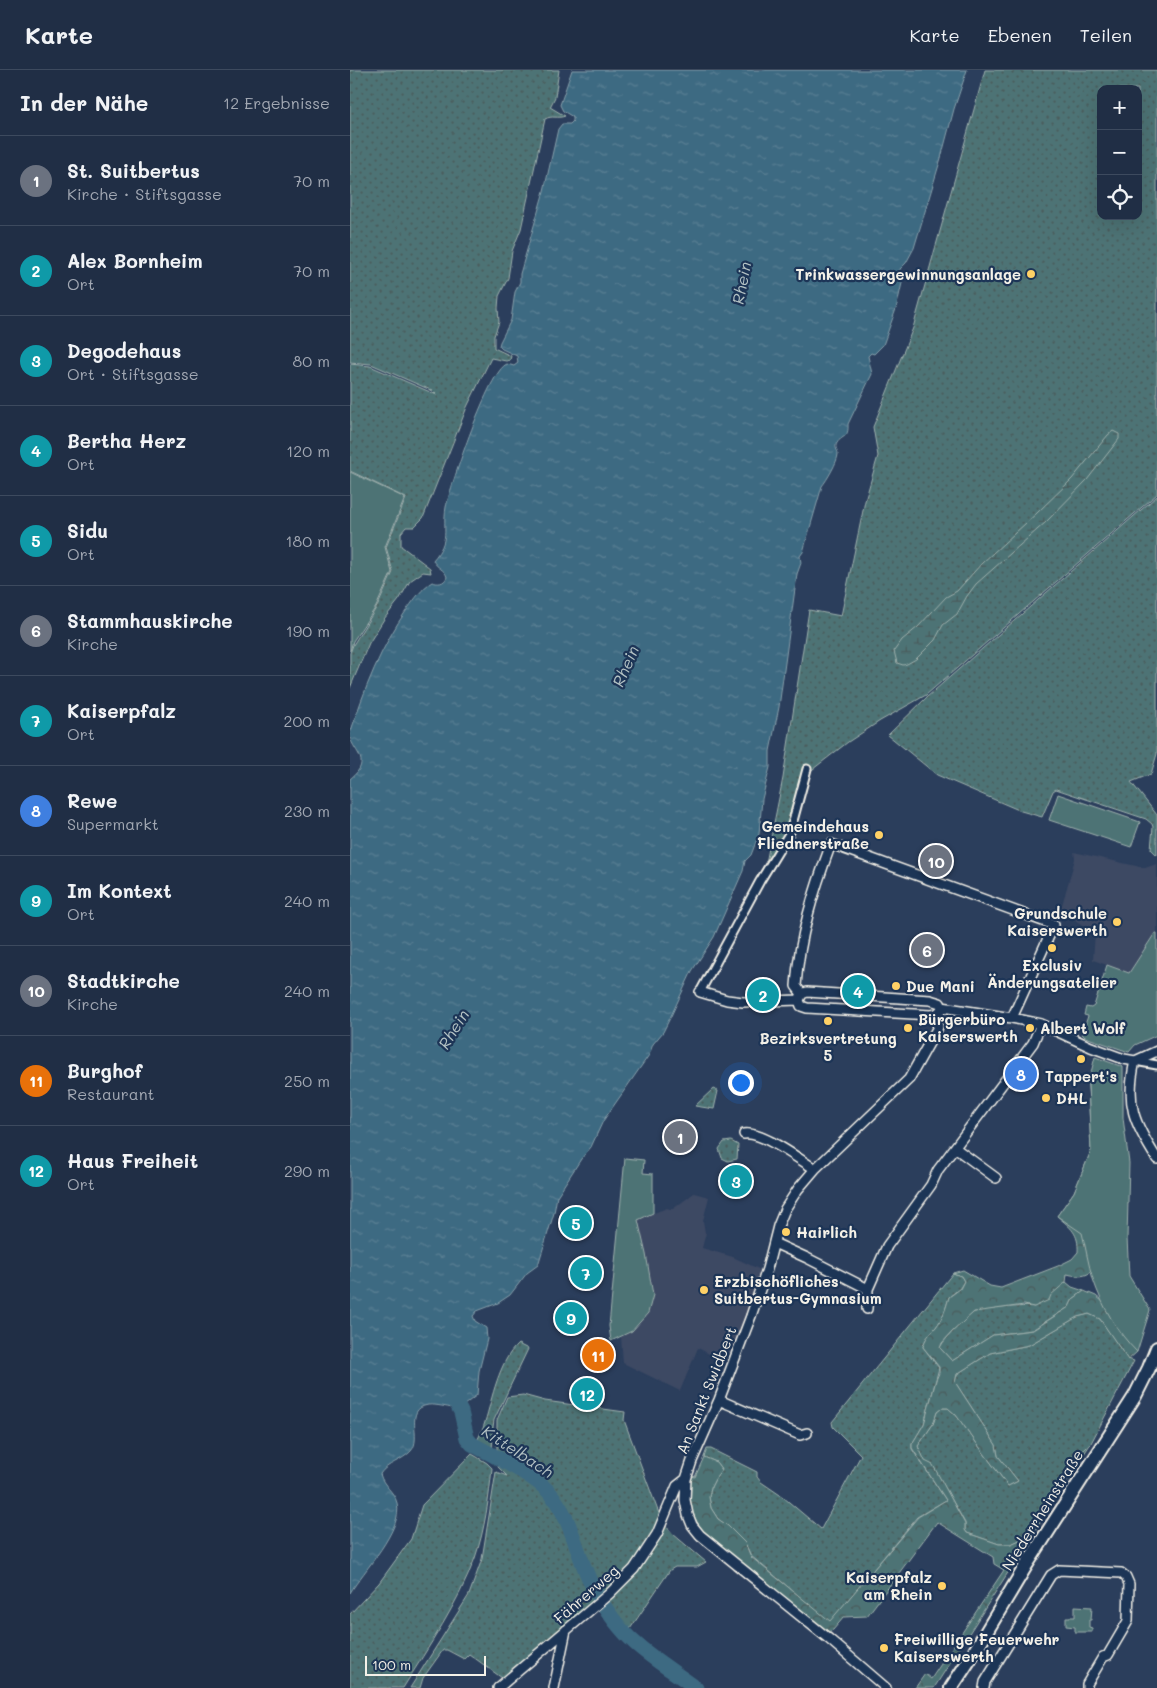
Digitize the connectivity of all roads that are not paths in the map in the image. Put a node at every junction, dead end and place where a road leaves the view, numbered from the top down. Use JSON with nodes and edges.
{"nodes":[{"id":1,"x":807,"y":769,"type":"dead end"},
{"id":2,"x":700,"y":992,"type":"joint"},
{"id":3,"x":800,"y":997,"type":"junction"},
{"id":4,"x":939,"y":1011,"type":"junction"},
{"id":5,"x":1012,"y":1018,"type":"junction"},
{"id":6,"x":1040,"y":1024,"type":"junction"},
{"id":7,"x":1157,"y":1051,"type":"edge"},
{"id":8,"x":1135,"y":1061,"type":"junction"},
{"id":9,"x":1157,"y":1065,"type":"edge"},
{"id":10,"x":744,"y":1134,"type":"dead end"},
{"id":11,"x":955,"y":1148,"type":"junction"},
{"id":12,"x":1157,"y":1159,"type":"edge"},
{"id":13,"x":815,"y":1169,"type":"junction"},
{"id":14,"x":996,"y":1178,"type":"dead end"},
{"id":15,"x":774,"y":1244,"type":"junction"},
{"id":16,"x":868,"y":1289,"type":"junction"},
{"id":17,"x":867,"y":1309,"type":"dead end"},
{"id":18,"x":1157,"y":1348,"type":"edge"},
{"id":19,"x":719,"y":1400,"type":"junction"},
{"id":20,"x":807,"y":1432,"type":"dead end"},
{"id":21,"x":686,"y":1479,"type":"junction"},
{"id":22,"x":566,"y":1630,"type":"junction"},
{"id":23,"x":498,"y":1688,"type":"edge"},
{"id":24,"x":554,"y":1688,"type":"edge"},
{"id":25,"x":886,"y":1688,"type":"edge"},
{"id":26,"x":951,"y":1688,"type":"edge"},
{"id":27,"x":984,"y":1688,"type":"edge"},
{"id":28,"x":1087,"y":1688,"type":"edge"}],
"edges":[{"from":1,"to":2,"type":"street"},
{"from":2,"to":3,"type":"street"},
{"from":3,"to":4,"type":"street"},
{"from":3,"to":4,"type":"street"},
{"from":3,"to":5,"type":"street"},
{"from":4,"to":5,"type":"street"},
{"from":4,"to":13,"type":"street","name":"An Sankt Swidbert"},
{"from":5,"to":6,"type":"street"},
{"from":6,"to":8,"type":"street"},
{"from":6,"to":11,"type":"street"},
{"from":7,"to":8,"type":"street"},
{"from":8,"to":9,"type":"street"},
{"from":8,"to":12,"type":"street"},
{"from":10,"to":13,"type":"street"},
{"from":11,"to":14,"type":"street"},
{"from":11,"to":16,"type":"street"},
{"from":13,"to":15,"type":"street","name":"An Sankt Swidbert"},
{"from":15,"to":16,"type":"street"},
{"from":15,"to":19,"type":"street","name":"An Sankt Swidbert"},
{"from":16,"to":17,"type":"street"},
{"from":18,"to":26,"type":"main road","name":"Niederrheinstraße"},
{"from":19,"to":20,"type":"street"},
{"from":19,"to":21,"type":"street","name":"An Sankt Swidbert"},
{"from":21,"to":22,"type":"street","name":"Fährerweg"},
{"from":21,"to":25,"type":"street","name":"An Sankt Swidbert"},
{"from":22,"to":23,"type":"street","name":"Fährerweg"},
{"from":22,"to":24,"type":"street"},
{"from":27,"to":28,"type":"street"}]}
